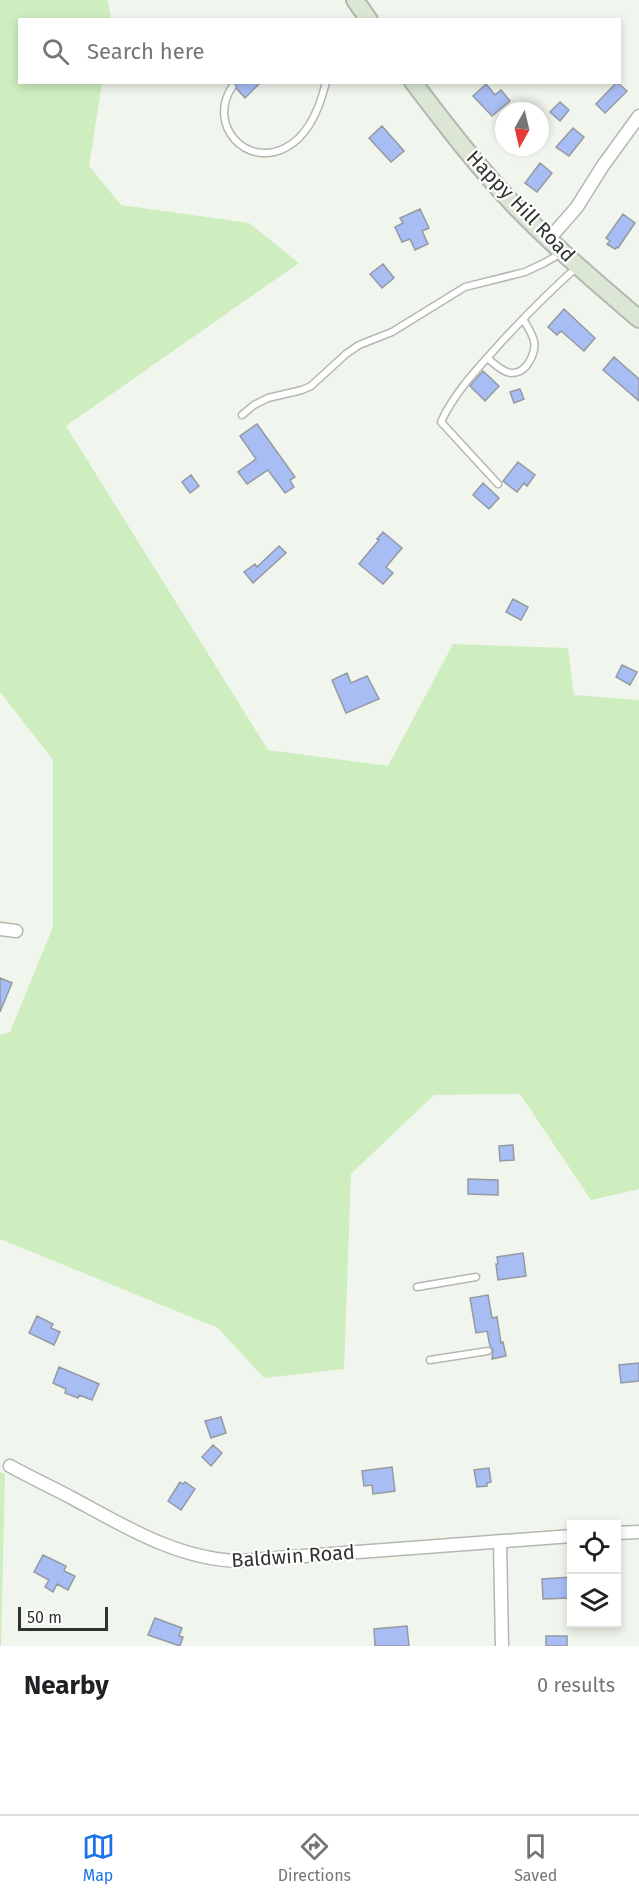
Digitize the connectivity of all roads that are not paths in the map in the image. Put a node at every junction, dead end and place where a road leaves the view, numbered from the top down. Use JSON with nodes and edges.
{"nodes":[{"id":1,"x":355,"y":0,"type":"edge"},
{"id":2,"x":368,"y":18,"type":"edge"},
{"id":3,"x":325,"y":84,"type":"edge"},
{"id":4,"x":415,"y":84,"type":"edge"},
{"id":5,"x":232,"y":87,"type":"dead end"},
{"id":6,"x":639,"y":116,"type":"edge"},
{"id":7,"x":549,"y":238,"type":"junction"},
{"id":8,"x":563,"y":252,"type":"junction"},
{"id":9,"x":579,"y":266,"type":"junction"},
{"id":10,"x":523,"y":319,"type":"junction"},
{"id":11,"x":639,"y":319,"type":"edge"},
{"id":12,"x":487,"y":358,"type":"junction"},
{"id":13,"x":242,"y":415,"type":"dead end"},
{"id":14,"x":498,"y":484,"type":"dead end"},
{"id":15,"x":0,"y":929,"type":"edge"},
{"id":16,"x":16,"y":931,"type":"dead end"},
{"id":17,"x":476,"y":1277,"type":"dead end"},
{"id":18,"x":417,"y":1287,"type":"dead end"},
{"id":19,"x":488,"y":1351,"type":"dead end"},
{"id":20,"x":430,"y":1360,"type":"dead end"},
{"id":21,"x":5,"y":1464,"type":"edge"},
{"id":22,"x":639,"y":1532,"type":"edge"},
{"id":23,"x":621,"y":1533,"type":"edge"},
{"id":24,"x":567,"y":1536,"type":"edge"},
{"id":25,"x":500,"y":1541,"type":"junction"},
{"id":26,"x":502,"y":1646,"type":"edge"}],
"edges":[{"from":1,"to":2,"type":"street"},
{"from":3,"to":5,"type":"lane"},
{"from":4,"to":7,"type":"street","name":"Happy Hill Road"},
{"from":6,"to":7,"type":"street"},
{"from":7,"to":8,"type":"street","name":"Happy Hill Road"},
{"from":8,"to":9,"type":"street","name":"Happy Hill Road"},
{"from":8,"to":13,"type":"lane"},
{"from":9,"to":10,"type":"lane"},
{"from":9,"to":11,"type":"street","name":"Happy Hill Road"},
{"from":10,"to":12,"type":"lane"},
{"from":10,"to":12,"type":"lane"},
{"from":12,"to":14,"type":"lane"},
{"from":15,"to":16,"type":"street"},
{"from":17,"to":18,"type":"lane"},
{"from":19,"to":20,"type":"lane"},
{"from":21,"to":25,"type":"street","name":"Baldwin Road"},
{"from":22,"to":23,"type":"street"},
{"from":24,"to":25,"type":"street","name":"Baldwin Road"},
{"from":25,"to":26,"type":"street"}]}
